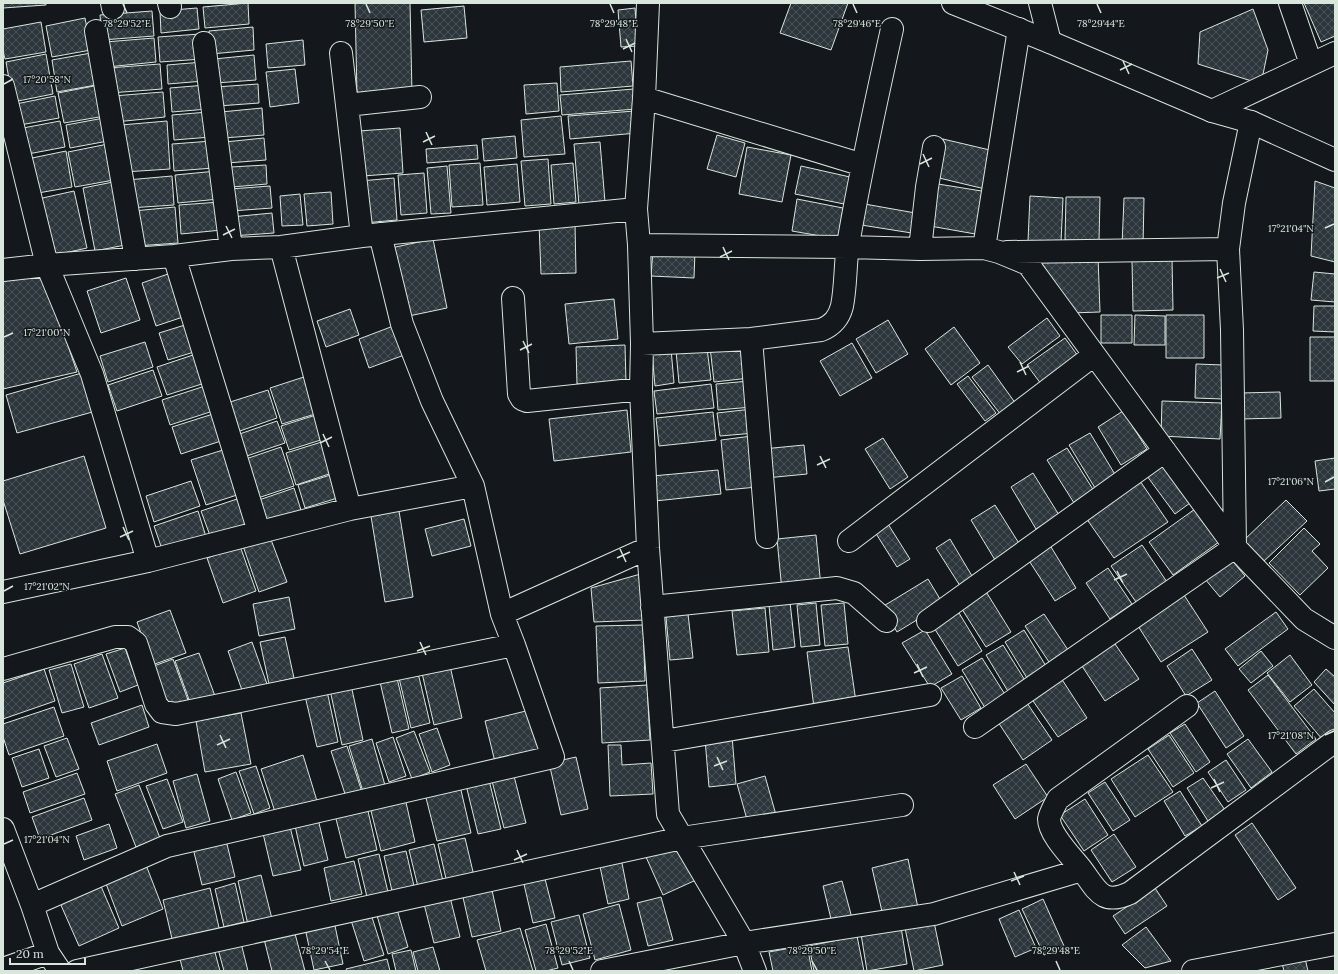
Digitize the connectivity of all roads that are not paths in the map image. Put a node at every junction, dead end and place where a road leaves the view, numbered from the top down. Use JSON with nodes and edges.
{"nodes":[{"id":1,"x":648,"y":3,"type":"edge"},
{"id":2,"x":953,"y":3,"type":"edge"},
{"id":3,"x":1040,"y":3,"type":"edge"},
{"id":4,"x":1290,"y":3,"type":"edge"},
{"id":5,"x":892,"y":29,"type":"dead end"},
{"id":6,"x":1019,"y":29,"type":"junction"},
{"id":7,"x":96,"y":31,"type":"dead end"},
{"id":8,"x":1050,"y":42,"type":"junction"},
{"id":9,"x":204,"y":43,"type":"dead end"},
{"id":10,"x":341,"y":53,"type":"dead end"},
{"id":11,"x":1335,"y":53,"type":"edge"},
{"id":12,"x":1312,"y":64,"type":"junction"},
{"id":13,"x":3,"y":86,"type":"edge"},
{"id":14,"x":420,"y":97,"type":"dead end"},
{"id":15,"x":644,"y":98,"type":"junction"},
{"id":16,"x":347,"y":105,"type":"junction"},
{"id":17,"x":1212,"y":111,"type":"junction"},
{"id":18,"x":1251,"y":122,"type":"junction"},
{"id":19,"x":934,"y":147,"type":"dead end"},
{"id":20,"x":1335,"y":160,"type":"edge"},
{"id":21,"x":863,"y":165,"type":"junction"},
{"id":22,"x":636,"y":209,"type":"junction"},
{"id":23,"x":371,"y":235,"type":"junction"},
{"id":24,"x":639,"y":245,"type":"junction"},
{"id":25,"x":848,"y":246,"type":"junction"},
{"id":26,"x":281,"y":247,"type":"junction"},
{"id":27,"x":232,"y":249,"type":"junction"},
{"id":28,"x":920,"y":249,"type":"junction"},
{"id":29,"x":1228,"y":249,"type":"junction"},
{"id":30,"x":991,"y":250,"type":"junction"},
{"id":31,"x":174,"y":256,"type":"junction"},
{"id":32,"x":136,"y":259,"type":"junction"},
{"id":33,"x":47,"y":264,"type":"junction"},
{"id":34,"x":3,"y":270,"type":"edge"},
{"id":35,"x":513,"y":298,"type":"dead end"},
{"id":36,"x":751,"y":339,"type":"junction"},
{"id":37,"x":642,"y":344,"type":"junction"},
{"id":38,"x":1094,"y":355,"type":"junction"},
{"id":39,"x":641,"y":389,"type":"junction"},
{"id":40,"x":1165,"y":452,"type":"junction"},
{"id":41,"x":473,"y":486,"type":"junction"},
{"id":42,"x":350,"y":509,"type":"junction"},
{"id":43,"x":259,"y":532,"type":"junction"},
{"id":44,"x":767,"y":537,"type":"dead end"},
{"id":45,"x":849,"y":541,"type":"dead end"},
{"id":46,"x":1235,"y":547,"type":"junction"},
{"id":47,"x":648,"y":548,"type":"junction"},
{"id":48,"x":148,"y":561,"type":"junction"},
{"id":49,"x":3,"y":592,"type":"edge"},
{"id":50,"x":652,"y":607,"type":"junction"},
{"id":51,"x":502,"y":614,"type":"junction"},
{"id":52,"x":886,"y":621,"type":"dead end"},
{"id":53,"x":928,"y":621,"type":"dead end"},
{"id":54,"x":1335,"y":638,"type":"edge"},
{"id":55,"x":514,"y":645,"type":"junction"},
{"id":56,"x":3,"y":669,"type":"edge"},
{"id":57,"x":930,"y":696,"type":"dead end"},
{"id":58,"x":1187,"y":706,"type":"dead end"},
{"id":59,"x":975,"y":727,"type":"dead end"},
{"id":60,"x":664,"y":741,"type":"junction"},
{"id":61,"x":1335,"y":742,"type":"edge"},
{"id":62,"x":902,"y":805,"type":"dead end"},
{"id":63,"x":3,"y":829,"type":"edge"},
{"id":64,"x":682,"y":838,"type":"junction"},
{"id":65,"x":1082,"y":870,"type":"junction"},
{"id":66,"x":32,"y":905,"type":"junction"},
{"id":67,"x":744,"y":943,"type":"junction"},
{"id":68,"x":1335,"y":944,"type":"edge"},
{"id":69,"x":48,"y":953,"type":"junction"},
{"id":70,"x":3,"y":969,"type":"edge"},
{"id":71,"x":60,"y":971,"type":"edge"},
{"id":72,"x":76,"y":971,"type":"edge"},
{"id":73,"x":602,"y":971,"type":"edge"},
{"id":74,"x":755,"y":971,"type":"edge"},
{"id":75,"x":1193,"y":971,"type":"edge"}],
"edges":[{"from":1,"to":15,"type":"street"},
{"from":2,"to":6,"type":"street"},
{"from":3,"to":8,"type":"street"},
{"from":4,"to":12,"type":"street"},
{"from":5,"to":21,"type":"street"},
{"from":6,"to":8,"type":"street"},
{"from":6,"to":30,"type":"street"},
{"from":7,"to":32,"type":"street"},
{"from":8,"to":17,"type":"street"},
{"from":9,"to":27,"type":"street"},
{"from":10,"to":16,"type":"street"},
{"from":11,"to":12,"type":"street"},
{"from":12,"to":17,"type":"street"},
{"from":13,"to":33,"type":"street"},
{"from":14,"to":16,"type":"street"},
{"from":15,"to":21,"type":"street"},
{"from":15,"to":22,"type":"street"},
{"from":16,"to":23,"type":"street"},
{"from":17,"to":18,"type":"street"},
{"from":18,"to":20,"type":"street"},
{"from":18,"to":29,"type":"street"},
{"from":19,"to":28,"type":"street"},
{"from":21,"to":25,"type":"street"},
{"from":22,"to":23,"type":"street"},
{"from":22,"to":24,"type":"street"},
{"from":23,"to":26,"type":"street"},
{"from":23,"to":41,"type":"street"},
{"from":24,"to":25,"type":"street"},
{"from":24,"to":37,"type":"street"},
{"from":25,"to":28,"type":"street"},
{"from":25,"to":36,"type":"street"},
{"from":26,"to":27,"type":"street"},
{"from":26,"to":42,"type":"street"},
{"from":27,"to":31,"type":"street"},
{"from":28,"to":30,"type":"street"},
{"from":29,"to":30,"type":"street"},
{"from":29,"to":46,"type":"street"},
{"from":30,"to":38,"type":"street"},
{"from":31,"to":32,"type":"street"},
{"from":31,"to":43,"type":"street"},
{"from":32,"to":33,"type":"street"},
{"from":33,"to":34,"type":"street"},
{"from":33,"to":48,"type":"street"},
{"from":35,"to":39,"type":"street"},
{"from":36,"to":37,"type":"street"},
{"from":36,"to":44,"type":"street"},
{"from":37,"to":39,"type":"street"},
{"from":38,"to":40,"type":"street"},
{"from":38,"to":45,"type":"street"},
{"from":39,"to":47,"type":"street"},
{"from":40,"to":46,"type":"street"},
{"from":40,"to":53,"type":"street"},
{"from":41,"to":42,"type":"street"},
{"from":41,"to":51,"type":"street"},
{"from":42,"to":43,"type":"street"},
{"from":43,"to":48,"type":"street"},
{"from":46,"to":54,"type":"street"},
{"from":46,"to":59,"type":"street"},
{"from":47,"to":50,"type":"street"},
{"from":47,"to":51,"type":"street"},
{"from":48,"to":49,"type":"street"},
{"from":50,"to":52,"type":"street"},
{"from":50,"to":60,"type":"street"},
{"from":51,"to":55,"type":"street"},
{"from":55,"to":56,"type":"street"},
{"from":55,"to":66,"type":"street"},
{"from":57,"to":60,"type":"street"},
{"from":58,"to":65,"type":"street"},
{"from":60,"to":64,"type":"street"},
{"from":61,"to":65,"type":"street"},
{"from":62,"to":64,"type":"street"},
{"from":63,"to":66,"type":"street"},
{"from":64,"to":67,"type":"street"},
{"from":64,"to":72,"type":"street"},
{"from":65,"to":67,"type":"street"},
{"from":66,"to":69,"type":"street"},
{"from":67,"to":73,"type":"street"},
{"from":67,"to":74,"type":"street"},
{"from":68,"to":75,"type":"street"},
{"from":69,"to":70,"type":"street"},
{"from":69,"to":71,"type":"street"}]}
